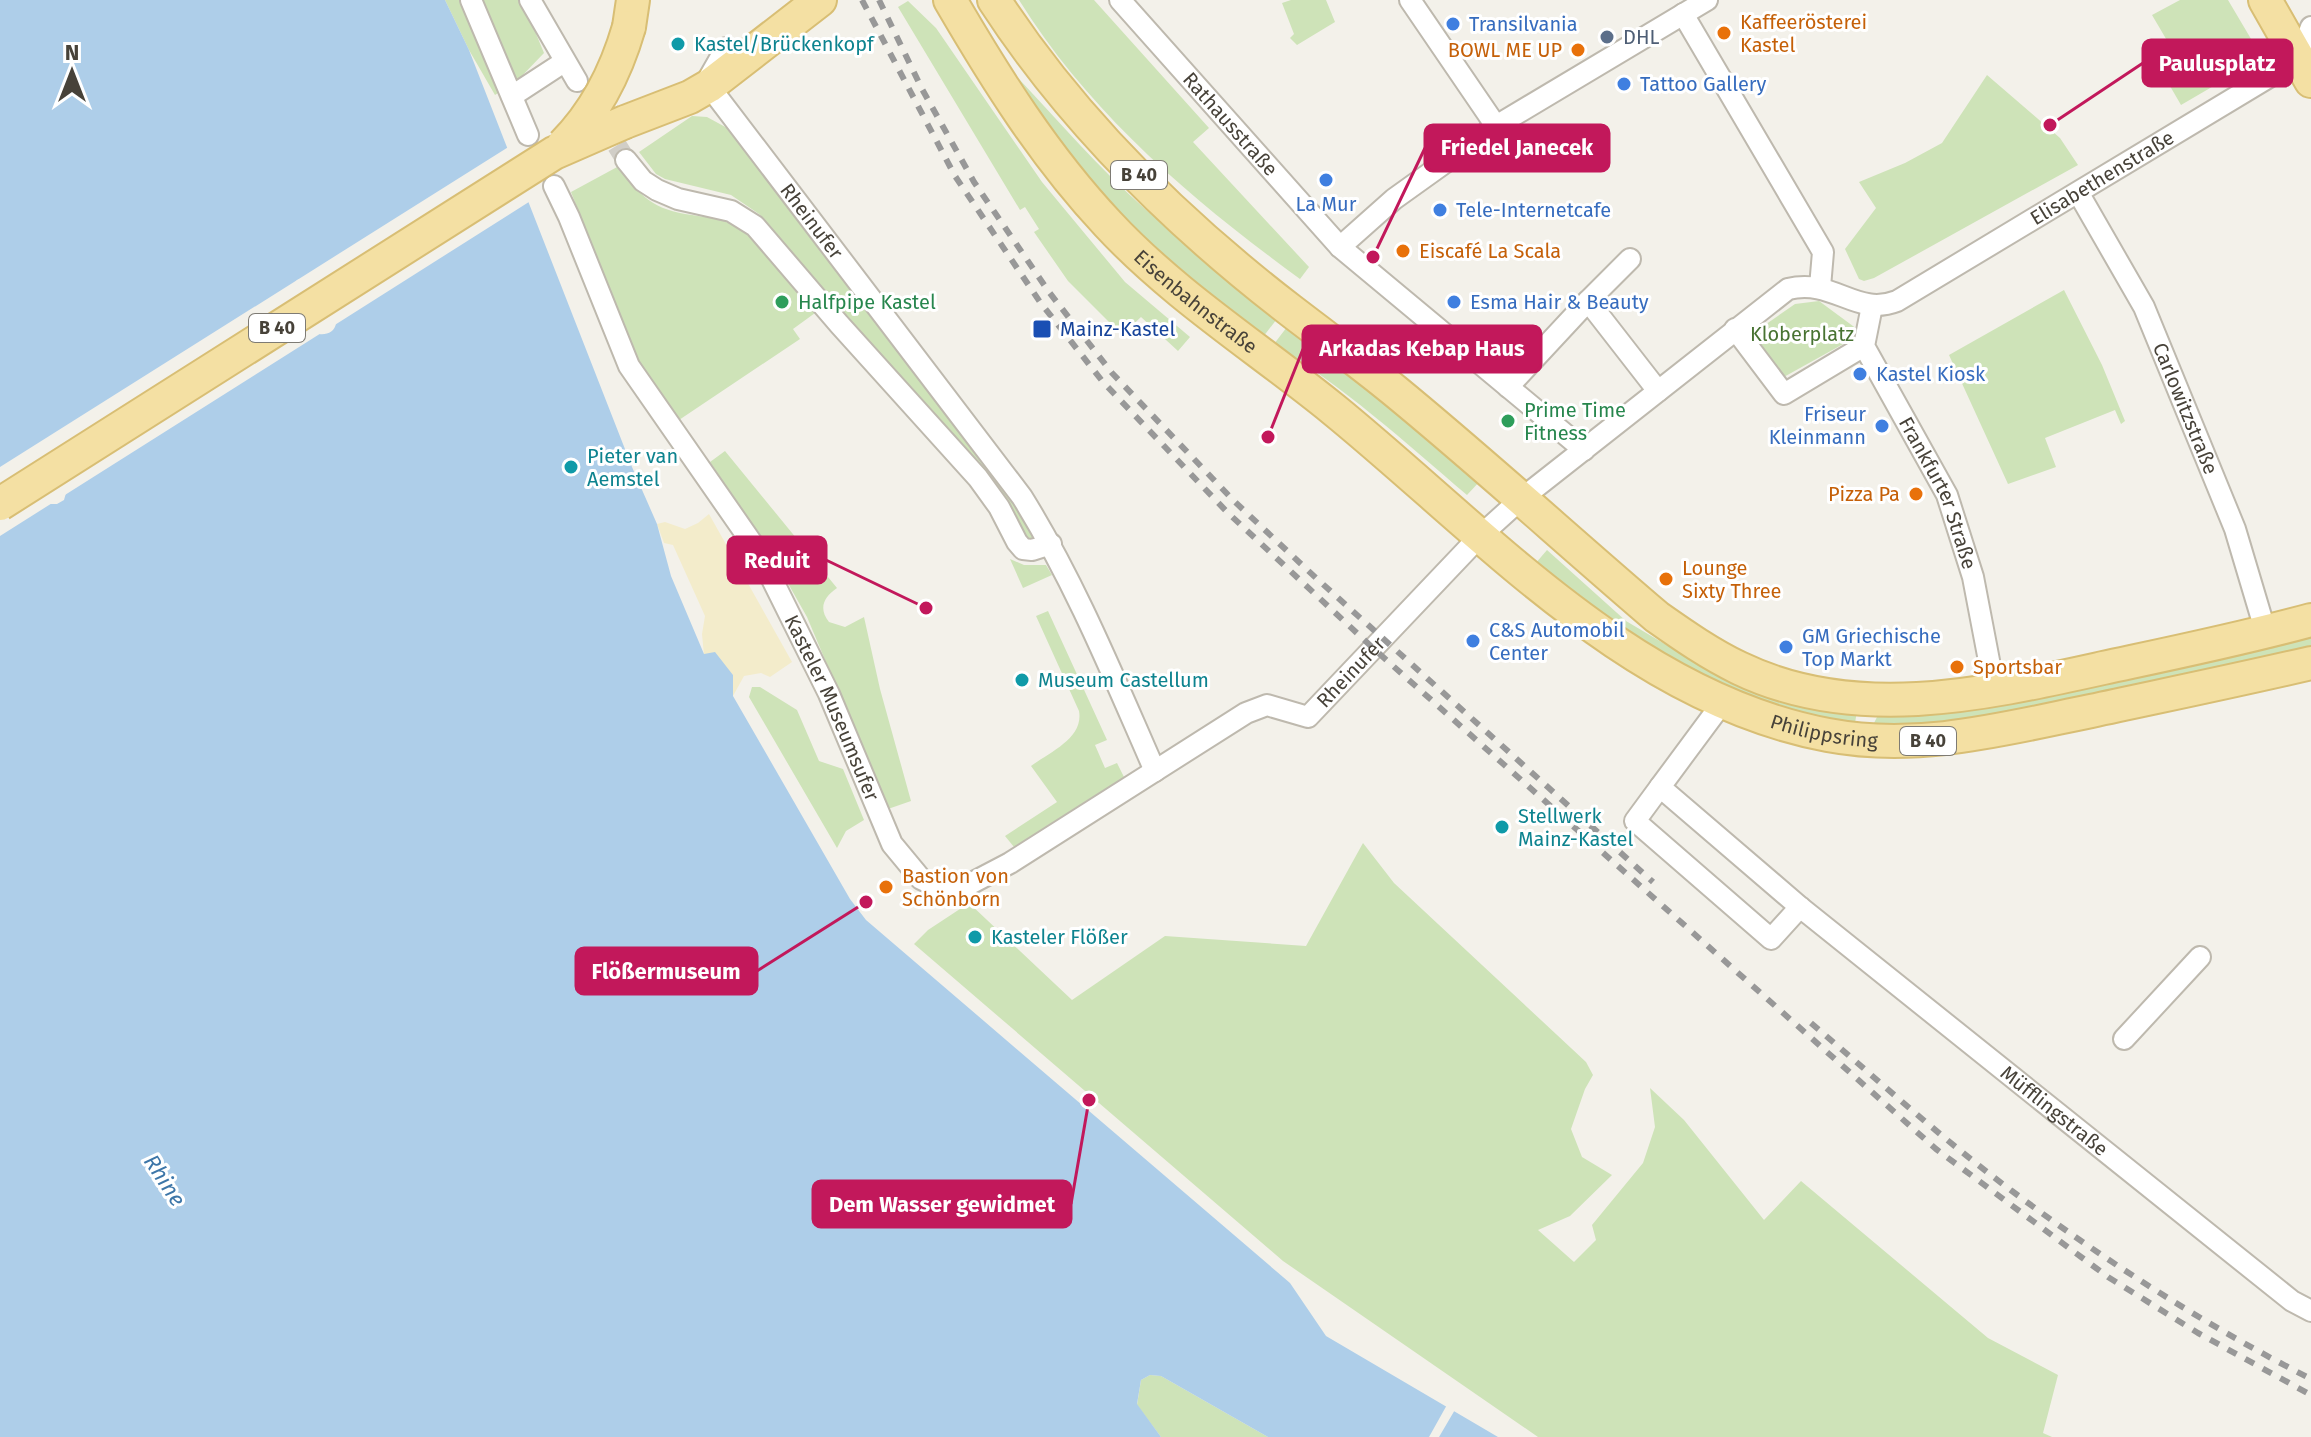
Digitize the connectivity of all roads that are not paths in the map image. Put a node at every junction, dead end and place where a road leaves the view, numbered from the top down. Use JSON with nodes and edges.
{"nodes":[{"id":1,"x":471,"y":0,"type":"edge"},
{"id":2,"x":530,"y":0,"type":"edge"},
{"id":3,"x":1120,"y":0,"type":"edge"},
{"id":4,"x":1707,"y":0,"type":"edge"},
{"id":5,"x":2265,"y":0,"type":"edge"},
{"id":6,"x":1413,"y":1,"type":"edge"},
{"id":7,"x":801,"y":6,"type":"edge"},
{"id":8,"x":973,"y":7,"type":"edge"},
{"id":9,"x":631,"y":14,"type":"edge"},
{"id":10,"x":1683,"y":14,"type":"junction"},
{"id":11,"x":2311,"y":27,"type":"edge"},
{"id":12,"x":564,"y":62,"type":"junction"},
{"id":13,"x":2305,"y":70,"type":"edge"},
{"id":14,"x":577,"y":81,"type":"dead end"},
{"id":15,"x":694,"y":88,"type":"junction"},
{"id":16,"x":512,"y":96,"type":"junction"},
{"id":17,"x":1496,"y":126,"type":"junction"},
{"id":18,"x":528,"y":135,"type":"dead end"},
{"id":19,"x":554,"y":153,"type":"junction"},
{"id":20,"x":626,"y":160,"type":"tunnel mouth"},
{"id":21,"x":554,"y":186,"type":"dead end"},
{"id":22,"x":2079,"y":194,"type":"junction"},
{"id":23,"x":1340,"y":247,"type":"junction"},
{"id":24,"x":1630,"y":259,"type":"dead end"},
{"id":25,"x":1820,"y":287,"type":"junction"},
{"id":26,"x":1588,"y":301,"type":"junction"},
{"id":27,"x":1872,"y":306,"type":"junction"},
{"id":28,"x":1735,"y":329,"type":"junction"},
{"id":29,"x":1864,"y":346,"type":"junction"},
{"id":30,"x":1508,"y":387,"type":"junction"},
{"id":31,"x":1658,"y":391,"type":"junction"},
{"id":32,"x":1584,"y":450,"type":"junction"},
{"id":33,"x":1521,"y":499,"type":"junction"},
{"id":34,"x":0,"y":504,"type":"edge"},
{"id":35,"x":1480,"y":536,"type":"junction"},
{"id":36,"x":1051,"y":544,"type":"junction"},
{"id":37,"x":2311,"y":620,"type":"edge"},
{"id":38,"x":2266,"y":633,"type":"junction"},
{"id":39,"x":2311,"y":663,"type":"edge"},
{"id":40,"x":1995,"y":692,"type":"junction"},
{"id":41,"x":1870,"y":699,"type":"junction"},
{"id":42,"x":1723,"y":702,"type":"junction"},
{"id":43,"x":1871,"y":741,"type":"junction"},
{"id":44,"x":1155,"y":771,"type":"junction"},
{"id":45,"x":1660,"y":787,"type":"junction"},
{"id":46,"x":934,"y":885,"type":"joint"},
{"id":47,"x":1800,"y":907,"type":"junction"},
{"id":48,"x":2200,"y":957,"type":"dead end"},
{"id":49,"x":2124,"y":1039,"type":"dead end"},
{"id":50,"x":2311,"y":1311,"type":"edge"}],
"edges":[{"from":1,"to":16,"type":"street"},
{"from":2,"to":12,"type":"street"},
{"from":3,"to":23,"type":"street","name":"Rathausstraße"},
{"from":4,"to":10,"type":"street"},
{"from":5,"to":13,"type":"main road"},
{"from":6,"to":17,"type":"street"},
{"from":7,"to":15,"type":"main road","number":"B 40"},
{"from":7,"to":15,"type":"main road","number":"B 40"},
{"from":8,"to":33,"type":"main road","name":"Eisenbahnstraße","number":"B 40"},
{"from":8,"to":35,"type":"main road","name":"Eisenbahnstraße","number":"B 40"},
{"from":9,"to":19,"type":"main road","number":"B 40","bridge":true},
{"from":10,"to":17,"type":"street"},
{"from":10,"to":25,"type":"street"},
{"from":11,"to":13,"type":"street"},
{"from":12,"to":14,"type":"street"},
{"from":12,"to":16,"type":"street"},
{"from":13,"to":22,"type":"street","name":"Elisabethenstraße"},
{"from":15,"to":19,"type":"main road","number":"B 40","bridge":true},
{"from":15,"to":36,"type":"street","name":"Rheinufer"},
{"from":16,"to":18,"type":"street"},
{"from":17,"to":23,"type":"street"},
{"from":19,"to":34,"type":"main road","number":"B 40","bridge":true},
{"from":20,"to":36,"type":"street"},
{"from":21,"to":46,"type":"street","name":"Kasteler Museumsufer"},
{"from":22,"to":27,"type":"street","name":"Elisabethenstraße"},
{"from":22,"to":38,"type":"street","name":"Carlowitzstraße"},
{"from":23,"to":30,"type":"street","name":"Rathausstraße"},
{"from":24,"to":26,"type":"street"},
{"from":25,"to":27,"type":"street"},
{"from":25,"to":28,"type":"street"},
{"from":26,"to":30,"type":"street"},
{"from":26,"to":31,"type":"street"},
{"from":27,"to":29,"type":"street"},
{"from":28,"to":29,"type":"street"},
{"from":28,"to":31,"type":"street"},
{"from":29,"to":40,"type":"street","name":"Frankfurter Straße"},
{"from":30,"to":32,"type":"street","name":"Rathausstraße"},
{"from":31,"to":32,"type":"street"},
{"from":32,"to":33,"type":"street"},
{"from":33,"to":35,"type":"street"},
{"from":33,"to":41,"type":"main road","name":"Philippsring","number":"B 40"},
{"from":35,"to":42,"type":"main road","name":"Philippsring","number":"B 40"},
{"from":35,"to":44,"type":"street","name":"Rheinufer"},
{"from":36,"to":44,"type":"street","name":"Rheinufer"},
{"from":37,"to":38,"type":"main road","name":"Philippsring","number":"B 40"},
{"from":38,"to":40,"type":"main road","name":"Philippsring","number":"B 40"},
{"from":39,"to":43,"type":"main road","name":"Philippsring","number":"B 40"},
{"from":40,"to":41,"type":"main road","name":"Philippsring","number":"B 40"},
{"from":41,"to":43,"type":"main road"},
{"from":42,"to":43,"type":"main road","name":"Philippsring","number":"B 40"},
{"from":42,"to":45,"type":"street"},
{"from":44,"to":46,"type":"street","name":"Rheinufer"},
{"from":45,"to":47,"type":"street","name":"Müfflingstraße"},
{"from":45,"to":47,"type":"street"},
{"from":47,"to":50,"type":"street","name":"Müfflingstraße"},
{"from":48,"to":49,"type":"street"}]}
